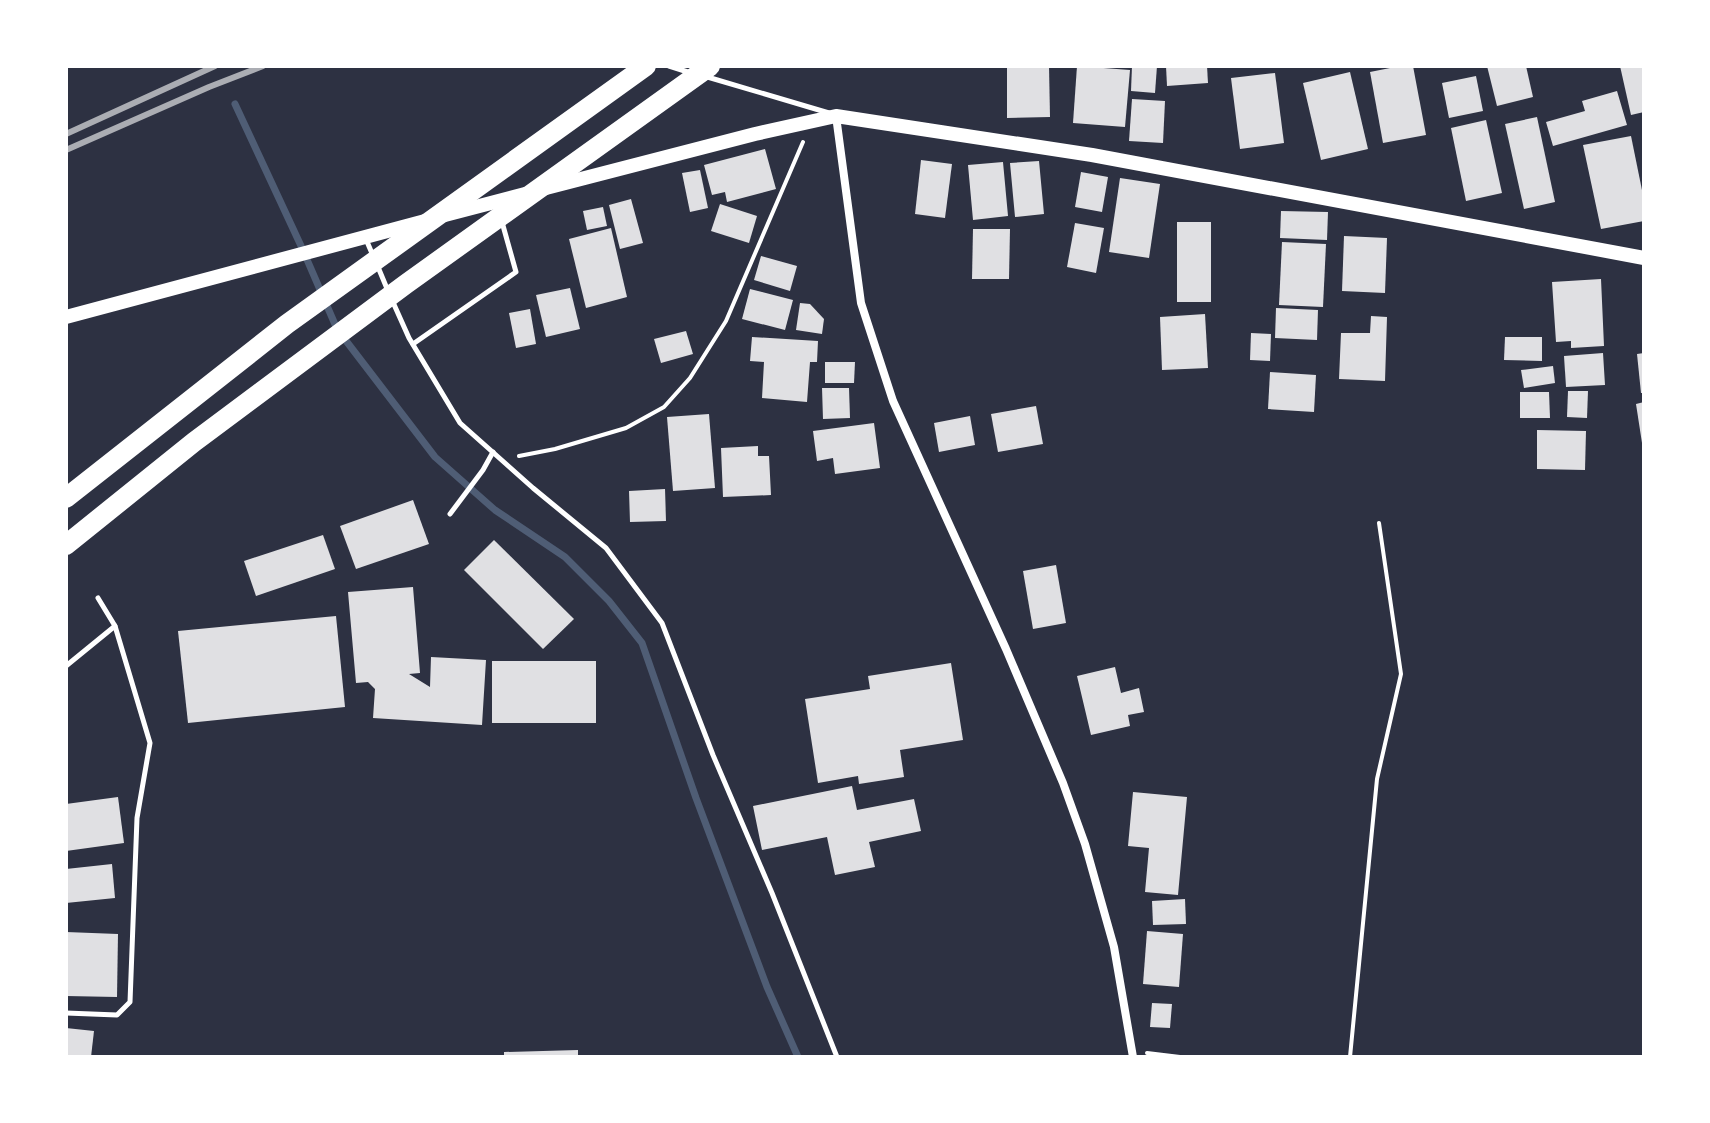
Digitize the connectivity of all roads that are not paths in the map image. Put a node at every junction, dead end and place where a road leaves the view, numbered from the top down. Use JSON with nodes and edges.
{"nodes":[{"id":1,"x":646,"y":66,"type":"edge"},
{"id":2,"x":669,"y":66,"type":"edge"},
{"id":3,"x":710,"y":66,"type":"edge"},
{"id":4,"x":836,"y":116,"type":"junction"},
{"id":5,"x":496,"y":202,"type":"junction"},
{"id":6,"x":358,"y":238,"type":"junction"},
{"id":7,"x":1644,"y":258,"type":"edge"},
{"id":8,"x":66,"y":317,"type":"edge"},
{"id":9,"x":413,"y":344,"type":"junction"},
{"id":10,"x":493,"y":452,"type":"junction"},
{"id":11,"x":66,"y":498,"type":"edge"},
{"id":12,"x":451,"y":512,"type":"dead end"},
{"id":13,"x":66,"y":545,"type":"edge"},
{"id":14,"x":98,"y":598,"type":"dead end"},
{"id":15,"x":115,"y":626,"type":"junction"},
{"id":16,"x":66,"y":666,"type":"edge"},
{"id":17,"x":66,"y":1013,"type":"edge"},
{"id":18,"x":1133,"y":1054,"type":"edge"},
{"id":19,"x":837,"y":1057,"type":"edge"}],
"edges":[{"from":1,"to":11,"type":"highway"},
{"from":2,"to":4,"type":"lane"},
{"from":3,"to":13,"type":"highway"},
{"from":4,"to":5,"type":"street"},
{"from":4,"to":7,"type":"street"},
{"from":4,"to":18,"type":"street"},
{"from":5,"to":6,"type":"street"},
{"from":5,"to":9,"type":"lane"},
{"from":6,"to":8,"type":"street"},
{"from":6,"to":9,"type":"lane"},
{"from":9,"to":10,"type":"lane"},
{"from":10,"to":12,"type":"lane"},
{"from":10,"to":19,"type":"lane"},
{"from":14,"to":15,"type":"lane"},
{"from":15,"to":16,"type":"lane"},
{"from":15,"to":17,"type":"lane"}]}
